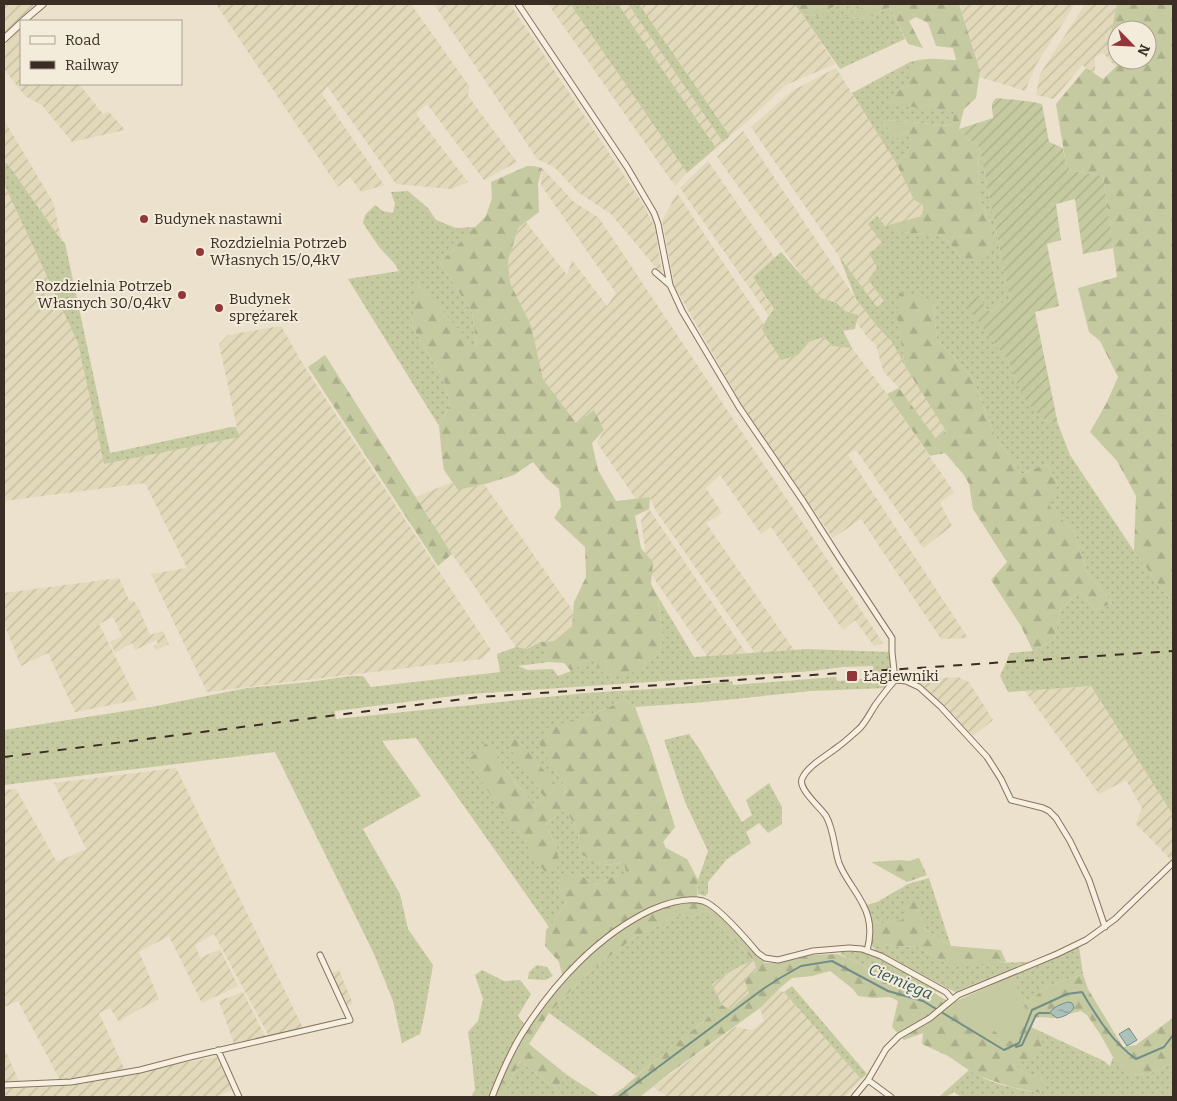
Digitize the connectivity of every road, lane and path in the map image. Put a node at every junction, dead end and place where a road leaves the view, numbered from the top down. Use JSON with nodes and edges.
{"nodes":[{"id":1,"x":43,"y":4,"type":"edge"},
{"id":2,"x":518,"y":4,"type":"edge"},
{"id":3,"x":24,"y":20,"type":"edge"},
{"id":4,"x":20,"y":24,"type":"edge"},
{"id":5,"x":4,"y":39,"type":"edge"},
{"id":6,"x":655,"y":272,"type":"dead end"},
{"id":7,"x":670,"y":285,"type":"junction"},
{"id":8,"x":895,"y":680,"type":"junction"},
{"id":9,"x":1173,"y":863,"type":"edge"},
{"id":10,"x":1105,"y":927,"type":"junction"},
{"id":11,"x":867,"y":950,"type":"junction"},
{"id":12,"x":320,"y":955,"type":"dead end"},
{"id":13,"x":952,"y":999,"type":"junction"},
{"id":14,"x":218,"y":1050,"type":"junction"},
{"id":15,"x":868,"y":1080,"type":"junction"},
{"id":16,"x":4,"y":1085,"type":"edge"},
{"id":17,"x":239,"y":1097,"type":"edge"},
{"id":18,"x":492,"y":1097,"type":"edge"},
{"id":19,"x":854,"y":1097,"type":"edge"},
{"id":20,"x":891,"y":1097,"type":"edge"}],
"edges":[{"from":1,"to":3,"type":"street"},
{"from":2,"to":7,"type":"street"},
{"from":4,"to":5,"type":"street"},
{"from":6,"to":7,"type":"street"},
{"from":7,"to":8,"type":"street"},
{"from":8,"to":10,"type":"street"},
{"from":8,"to":11,"type":"street"},
{"from":9,"to":10,"type":"street"},
{"from":10,"to":13,"type":"street"},
{"from":11,"to":13,"type":"street"},
{"from":11,"to":18,"type":"street"},
{"from":12,"to":14,"type":"street"},
{"from":13,"to":15,"type":"street"},
{"from":14,"to":16,"type":"street"},
{"from":14,"to":17,"type":"street"},
{"from":15,"to":19,"type":"street"},
{"from":15,"to":20,"type":"street"}]}
